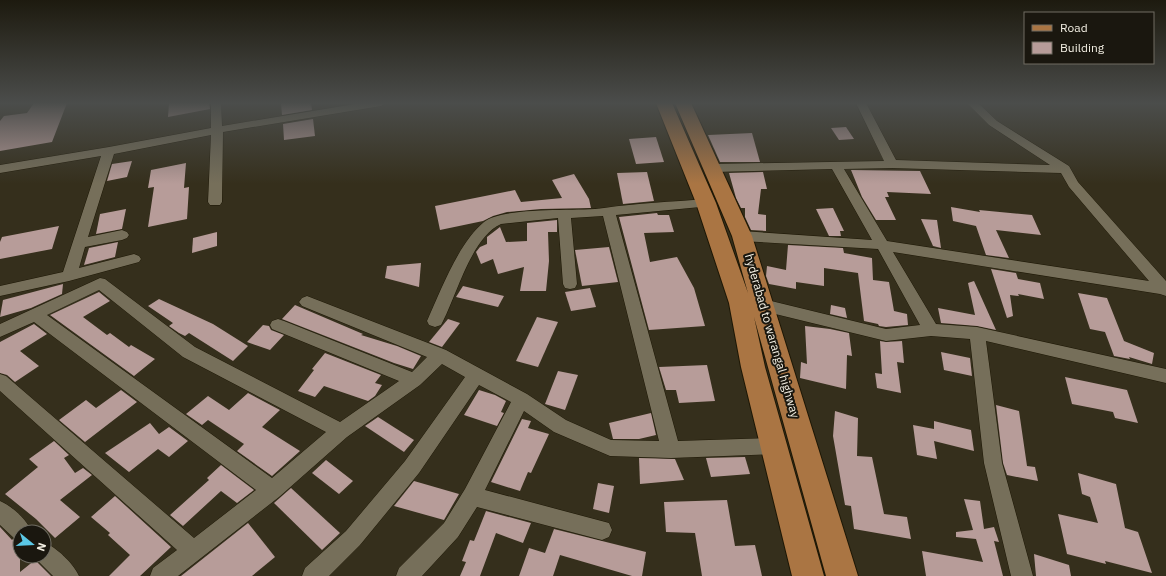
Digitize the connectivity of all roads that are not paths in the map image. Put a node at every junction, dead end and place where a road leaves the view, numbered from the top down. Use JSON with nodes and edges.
{"nodes":[{"id":1,"x":217,"y":130,"type":"joint"},
{"id":2,"x":675,"y":130,"type":"edge"},
{"id":3,"x":695,"y":130,"type":"edge"},
{"id":4,"x":875,"y":130,"type":"edge"},
{"id":5,"x":1005,"y":130,"type":"edge"},
{"id":6,"x":108,"y":151,"type":"junction"},
{"id":7,"x":892,"y":164,"type":"junction"},
{"id":8,"x":836,"y":165,"type":"junction"},
{"id":9,"x":713,"y":168,"type":"junction"},
{"id":10,"x":0,"y":169,"type":"edge"},
{"id":11,"x":1065,"y":169,"type":"junction"},
{"id":12,"x":215,"y":202,"type":"dead end"},
{"id":13,"x":706,"y":203,"type":"junction"},
{"id":14,"x":608,"y":212,"type":"junction"},
{"id":15,"x":564,"y":214,"type":"junction"},
{"id":16,"x":122,"y":234,"type":"dead end"},
{"id":17,"x":742,"y":236,"type":"junction"},
{"id":18,"x":80,"y":243,"type":"junction"},
{"id":19,"x":881,"y":245,"type":"junction"},
{"id":20,"x":134,"y":259,"type":"dead end"},
{"id":21,"x":69,"y":276,"type":"junction"},
{"id":22,"x":570,"y":284,"type":"dead end"},
{"id":23,"x":1166,"y":290,"type":"edge"},
{"id":24,"x":0,"y":291,"type":"edge"},
{"id":25,"x":307,"y":302,"type":"dead end"},
{"id":26,"x":763,"y":305,"type":"junction"},
{"id":27,"x":36,"y":315,"type":"junction"},
{"id":28,"x":435,"y":321,"type":"dead end"},
{"id":29,"x":278,"y":325,"type":"dead end"},
{"id":30,"x":931,"y":330,"type":"junction"},
{"id":31,"x":0,"y":331,"type":"edge"},
{"id":32,"x":976,"y":333,"type":"junction"},
{"id":33,"x":440,"y":355,"type":"junction"},
{"id":34,"x":477,"y":374,"type":"junction"},
{"id":35,"x":1166,"y":376,"type":"edge"},
{"id":36,"x":414,"y":380,"type":"junction"},
{"id":37,"x":0,"y":381,"type":"edge"},
{"id":38,"x":521,"y":399,"type":"junction"},
{"id":39,"x":341,"y":431,"type":"junction"},
{"id":40,"x":774,"y":446,"type":"junction"},
{"id":41,"x":671,"y":450,"type":"junction"},
{"id":42,"x":272,"y":490,"type":"junction"},
{"id":43,"x":472,"y":496,"type":"junction"},
{"id":44,"x":0,"y":511,"type":"edge"},
{"id":45,"x":14,"y":524,"type":"edge"},
{"id":46,"x":602,"y":530,"type":"dead end"},
{"id":47,"x":192,"y":550,"type":"junction"},
{"id":48,"x":52,"y":561,"type":"edge"},
{"id":49,"x":68,"y":576,"type":"edge"},
{"id":50,"x":161,"y":576,"type":"edge"},
{"id":51,"x":313,"y":576,"type":"edge"},
{"id":52,"x":407,"y":576,"type":"edge"},
{"id":53,"x":808,"y":576,"type":"edge"},
{"id":54,"x":842,"y":576,"type":"edge"},
{"id":55,"x":1022,"y":576,"type":"edge"}],
"edges":[{"from":1,"to":6,"type":"street"},
{"from":1,"to":12,"type":"street"},
{"from":2,"to":13,"type":"main road"},
{"from":3,"to":9,"type":"main road","name":"hyderabad to warangal highway"},
{"from":4,"to":7,"type":"street"},
{"from":5,"to":11,"type":"street"},
{"from":6,"to":10,"type":"street"},
{"from":6,"to":18,"type":"street"},
{"from":7,"to":8,"type":"street"},
{"from":7,"to":11,"type":"street"},
{"from":8,"to":9,"type":"street"},
{"from":8,"to":19,"type":"street"},
{"from":9,"to":17,"type":"main road","name":"hyderabad to warangal highway"},
{"from":11,"to":23,"type":"street"},
{"from":13,"to":14,"type":"street"},
{"from":13,"to":40,"type":"main road"},
{"from":14,"to":15,"type":"street"},
{"from":14,"to":41,"type":"street"},
{"from":15,"to":22,"type":"street"},
{"from":15,"to":28,"type":"street"},
{"from":16,"to":18,"type":"street"},
{"from":17,"to":19,"type":"street"},
{"from":17,"to":26,"type":"main road","name":"hyderabad to warangal highway"},
{"from":18,"to":21,"type":"street"},
{"from":19,"to":23,"type":"street"},
{"from":19,"to":30,"type":"street"},
{"from":20,"to":21,"type":"street"},
{"from":21,"to":24,"type":"street"},
{"from":25,"to":33,"type":"street"},
{"from":26,"to":30,"type":"street"},
{"from":26,"to":54,"type":"main road","name":"hyderabad to warangal highway"},
{"from":27,"to":31,"type":"street"},
{"from":27,"to":39,"type":"street"},
{"from":27,"to":42,"type":"street"},
{"from":29,"to":36,"type":"street"},
{"from":30,"to":32,"type":"street"},
{"from":32,"to":35,"type":"street"},
{"from":32,"to":55,"type":"street"},
{"from":33,"to":34,"type":"street"},
{"from":33,"to":36,"type":"street"},
{"from":34,"to":38,"type":"street"},
{"from":34,"to":51,"type":"street"},
{"from":36,"to":39,"type":"street"},
{"from":37,"to":47,"type":"street"},
{"from":38,"to":41,"type":"street"},
{"from":38,"to":43,"type":"street"},
{"from":39,"to":42,"type":"street"},
{"from":40,"to":41,"type":"street"},
{"from":40,"to":53,"type":"main road"},
{"from":42,"to":47,"type":"street"},
{"from":43,"to":46,"type":"street"},
{"from":43,"to":52,"type":"street"},
{"from":44,"to":45,"type":"street"},
{"from":47,"to":50,"type":"street"},
{"from":48,"to":49,"type":"street"}]}
